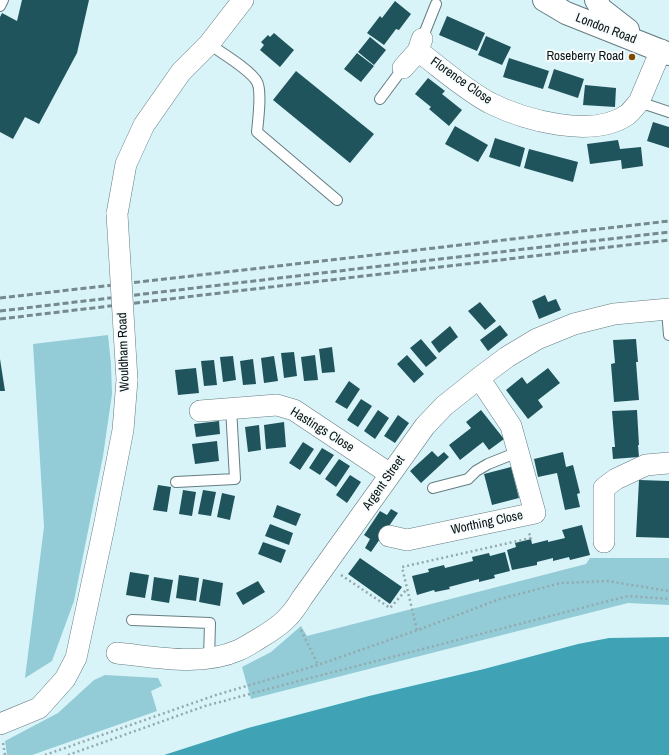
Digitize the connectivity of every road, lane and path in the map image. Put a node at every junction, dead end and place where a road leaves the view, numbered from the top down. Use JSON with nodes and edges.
{"nodes":[{"id":1,"x":3,"y":0,"type":"edge"},
{"id":2,"x":243,"y":0,"type":"edge"},
{"id":3,"x":544,"y":0,"type":"edge"},
{"id":4,"x":595,"y":3,"type":"edge"},
{"id":5,"x":436,"y":4,"type":"dead end"},
{"id":6,"x":0,"y":6,"type":"edge"},
{"id":7,"x":208,"y":44,"type":"junction"},
{"id":8,"x":420,"y":45,"type":"junction"},
{"id":9,"x":659,"y":50,"type":"edge"},
{"id":10,"x":403,"y":68,"type":"joint"},
{"id":11,"x":380,"y":99,"type":"dead end"},
{"id":12,"x":639,"y":102,"type":"junction"},
{"id":13,"x":669,"y":112,"type":"edge"},
{"id":14,"x":337,"y":200,"type":"dead end"},
{"id":15,"x":668,"y":309,"type":"edge"},
{"id":16,"x":669,"y":335,"type":"edge"},
{"id":17,"x":479,"y":378,"type":"junction"},
{"id":18,"x":231,"y":408,"type":"junction"},
{"id":19,"x":200,"y":411,"type":"dead end"},
{"id":20,"x":518,"y":452,"type":"junction"},
{"id":21,"x":669,"y":463,"type":"edge"},
{"id":22,"x":390,"y":474,"type":"junction"},
{"id":23,"x":176,"y":482,"type":"dead end"},
{"id":24,"x":433,"y":488,"type":"dead end"},
{"id":25,"x":525,"y":515,"type":"junction"},
{"id":26,"x":389,"y":536,"type":"dead end"},
{"id":27,"x":604,"y":542,"type":"dead end"},
{"id":28,"x":326,"y":565,"type":"junction"},
{"id":29,"x":407,"y":589,"type":"junction"},
{"id":30,"x":669,"y":591,"type":"edge"},
{"id":31,"x":669,"y":599,"type":"edge"},
{"id":32,"x":293,"y":613,"type":"junction"},
{"id":33,"x":132,"y":620,"type":"dead end"},
{"id":34,"x":416,"y":630,"type":"junction"},
{"id":35,"x":117,"y":653,"type":"dead end"},
{"id":36,"x":209,"y":659,"type":"junction"},
{"id":37,"x":318,"y":665,"type":"junction"},
{"id":38,"x":0,"y":724,"type":"edge"},
{"id":39,"x":45,"y":755,"type":"edge"},
{"id":40,"x":68,"y":755,"type":"edge"}],
"edges":[{"from":1,"to":6,"type":"lane"},
{"from":2,"to":7,"type":"street","name":"Wouldham Road"},
{"from":3,"to":9,"type":"street","name":"London Road"},
{"from":4,"to":9,"type":"street","name":"London Road"},
{"from":5,"to":8,"type":"lane"},
{"from":7,"to":14,"type":"lane"},
{"from":7,"to":38,"type":"street","name":"Wouldham Road","bridge":true},
{"from":8,"to":10,"type":"street","name":"Florence Close"},
{"from":8,"to":12,"type":"street","name":"Florence Close"},
{"from":9,"to":12,"type":"street","name":"Florence Close"},
{"from":10,"to":11,"type":"lane"},
{"from":12,"to":13,"type":"lane"},
{"from":15,"to":16,"type":"lane"},
{"from":15,"to":17,"type":"street","name":"Argent Street"},
{"from":17,"to":20,"type":"street","name":"Worthing Close"},
{"from":17,"to":22,"type":"street","name":"Argent Street"},
{"from":18,"to":19,"type":"street","name":"Hastings Close"},
{"from":18,"to":22,"type":"street","name":"Hastings Close"},
{"from":18,"to":23,"type":"lane"},
{"from":20,"to":24,"type":"lane"},
{"from":20,"to":25,"type":"street","name":"Worthing Close"},
{"from":21,"to":27,"type":"street"},
{"from":22,"to":28,"type":"street","name":"Argent Street"},
{"from":25,"to":26,"type":"street","name":"Worthing Close"},
{"from":25,"to":29,"type":"path"},
{"from":28,"to":29,"type":"path"},
{"from":28,"to":32,"type":"street","name":"Argent Street"},
{"from":29,"to":34,"type":"path"},
{"from":30,"to":34,"type":"path"},
{"from":31,"to":40,"type":"path"},
{"from":32,"to":36,"type":"street","name":"Argent Street"},
{"from":32,"to":37,"type":"path"},
{"from":33,"to":36,"type":"lane"},
{"from":34,"to":37,"type":"path"},
{"from":35,"to":36,"type":"street","name":"Argent Street"},
{"from":37,"to":39,"type":"path"}]}
